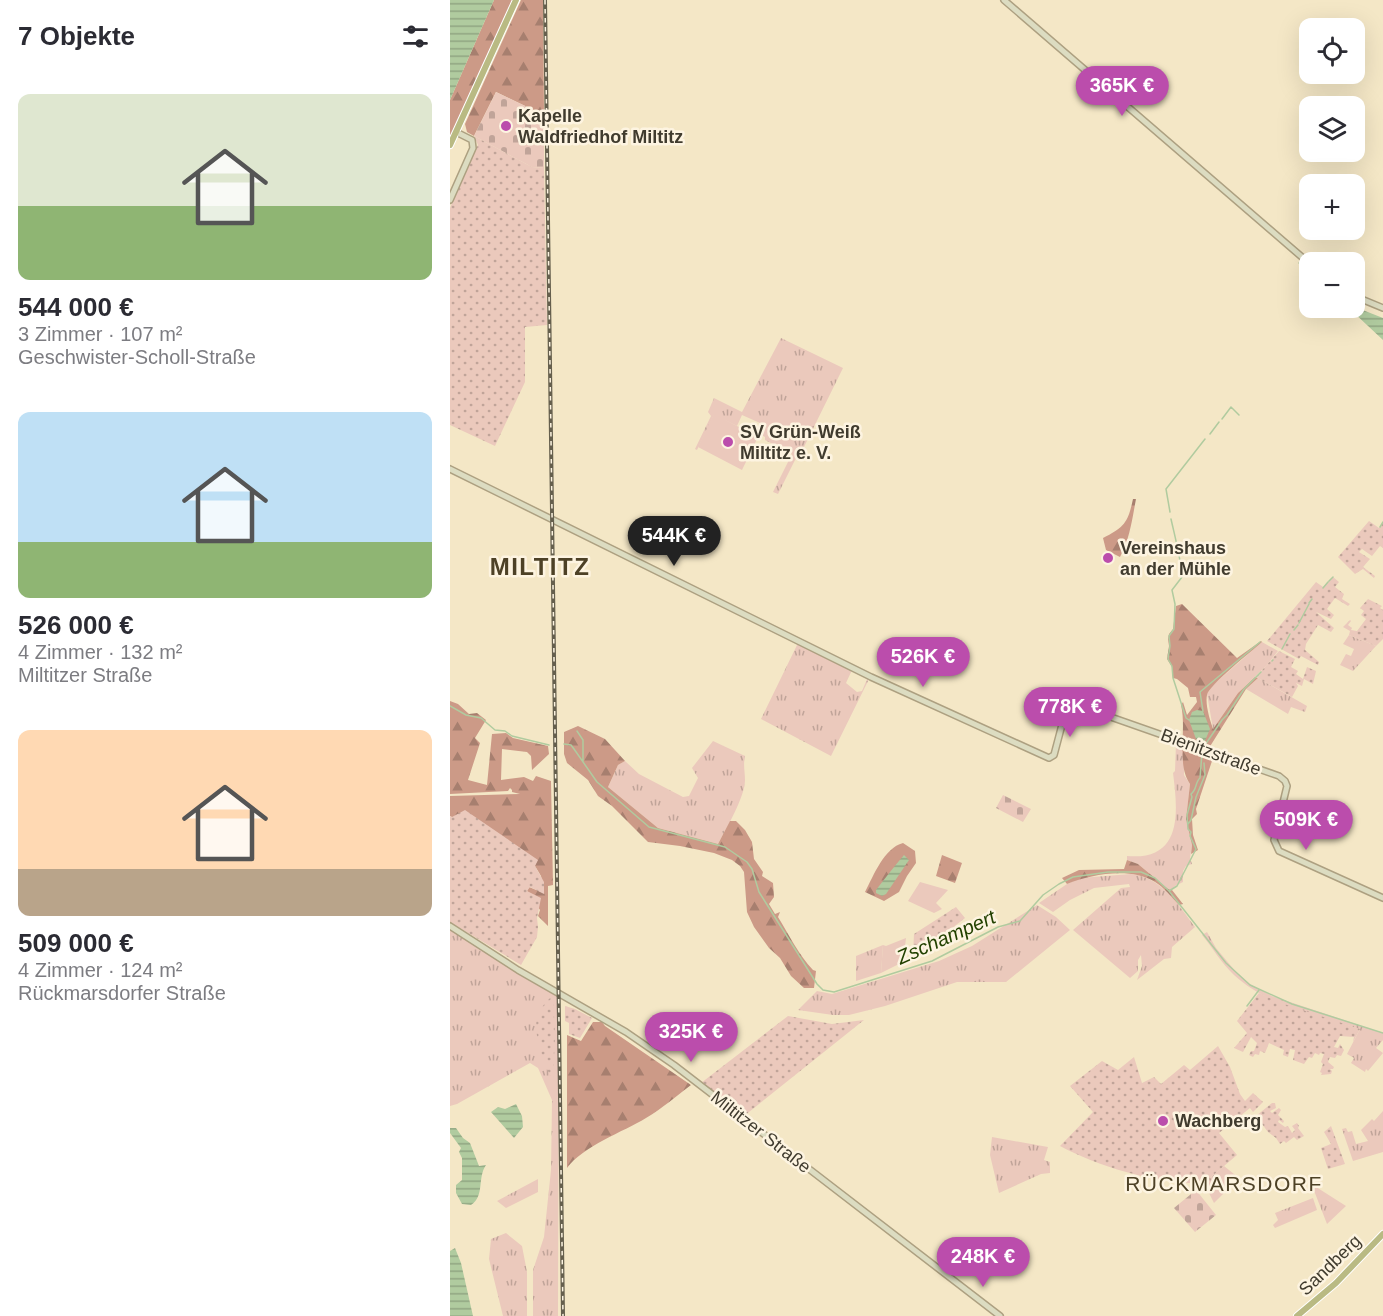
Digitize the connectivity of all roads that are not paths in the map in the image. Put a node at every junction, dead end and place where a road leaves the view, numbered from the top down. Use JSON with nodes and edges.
{"nodes":[{"id":1,"x":516,"y":0,"type":"edge"},
{"id":2,"x":1004,"y":0,"type":"edge"},
{"id":3,"x":456,"y":132,"type":"junction"},
{"id":4,"x":450,"y":145,"type":"edge"},
{"id":5,"x":450,"y":200,"type":"edge"},
{"id":6,"x":1299,"y":255,"type":"edge"},
{"id":7,"x":1365,"y":301,"type":"edge"},
{"id":8,"x":1383,"y":308,"type":"edge"},
{"id":9,"x":450,"y":469,"type":"edge"},
{"id":10,"x":1383,"y":898,"type":"edge"},
{"id":11,"x":450,"y":926,"type":"edge"},
{"id":12,"x":1383,"y":1234,"type":"edge"},
{"id":13,"x":1000,"y":1316,"type":"edge"},
{"id":14,"x":1297,"y":1316,"type":"edge"}],
"edges":[{"from":1,"to":3,"type":"main road"},
{"from":2,"to":6,"type":"street"},
{"from":3,"to":4,"type":"main road"},
{"from":3,"to":5,"type":"street"},
{"from":7,"to":8,"type":"street"},
{"from":9,"to":10,"type":"street","name":"Bienitzstraße"},
{"from":11,"to":13,"type":"street","name":"Miltitzer Straße"},
{"from":12,"to":14,"type":"main road","name":"Sandberg"}]}
